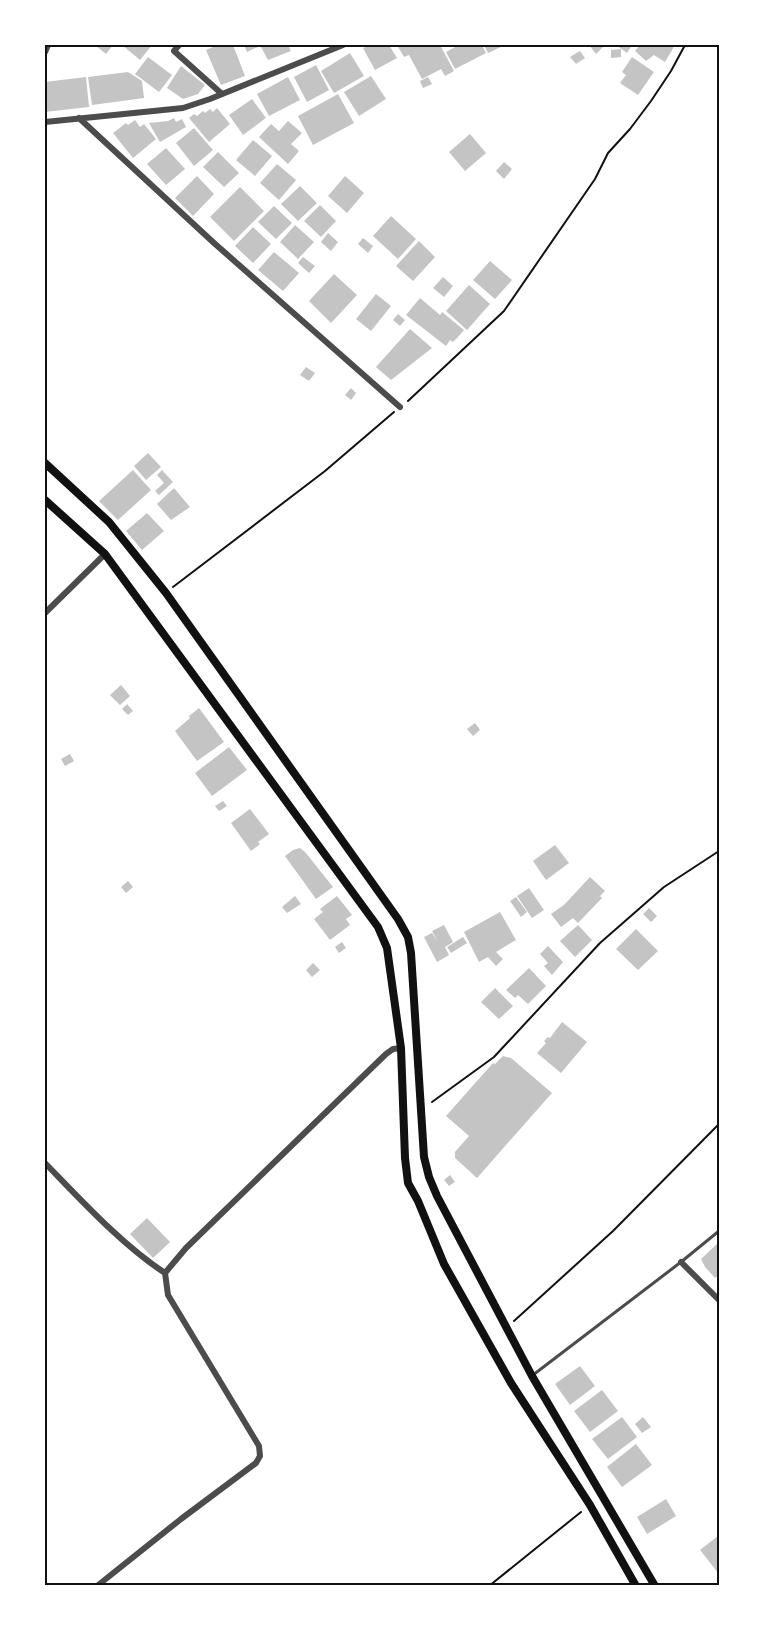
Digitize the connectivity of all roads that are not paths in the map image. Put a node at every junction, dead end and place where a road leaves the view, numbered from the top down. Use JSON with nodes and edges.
{"nodes":[{"id":1,"x":48,"y":45,"type":"edge"},
{"id":2,"x":179,"y":45,"type":"edge"},
{"id":3,"x":343,"y":45,"type":"edge"},
{"id":4,"x":45,"y":52,"type":"edge"},
{"id":5,"x":222,"y":94,"type":"junction"},
{"id":6,"x":79,"y":118,"type":"junction"},
{"id":7,"x":45,"y":122,"type":"edge"},
{"id":8,"x":400,"y":407,"type":"road end"},
{"id":9,"x":45,"y":463,"type":"edge"},
{"id":10,"x":45,"y":500,"type":"edge"},
{"id":11,"x":105,"y":554,"type":"junction"},
{"id":12,"x":45,"y":614,"type":"edge"},
{"id":13,"x":401,"y":1048,"type":"junction"},
{"id":14,"x":45,"y":1163,"type":"edge"},
{"id":15,"x":719,"y":1231,"type":"edge"},
{"id":16,"x":681,"y":1262,"type":"junction"},
{"id":17,"x":165,"y":1273,"type":"junction"},
{"id":18,"x":719,"y":1300,"type":"edge"},
{"id":19,"x":532,"y":1376,"type":"junction"},
{"id":20,"x":97,"y":1586,"type":"edge"},
{"id":21,"x":636,"y":1586,"type":"edge"},
{"id":22,"x":656,"y":1586,"type":"edge"}],
"edges":[{"from":1,"to":4,"type":"street"},
{"from":2,"to":5,"type":"street"},
{"from":3,"to":5,"type":"street"},
{"from":5,"to":6,"type":"street"},
{"from":6,"to":7,"type":"street"},
{"from":6,"to":8,"type":"street"},
{"from":9,"to":19,"type":"main road"},
{"from":10,"to":11,"type":"main road"},
{"from":11,"to":12,"type":"street"},
{"from":11,"to":13,"type":"main road"},
{"from":13,"to":17,"type":"street"},
{"from":13,"to":21,"type":"main road"},
{"from":14,"to":17,"type":"street"},
{"from":15,"to":16,"type":"lane"},
{"from":16,"to":18,"type":"street"},
{"from":16,"to":19,"type":"lane"},
{"from":17,"to":20,"type":"street"},
{"from":19,"to":22,"type":"main road"}]}
